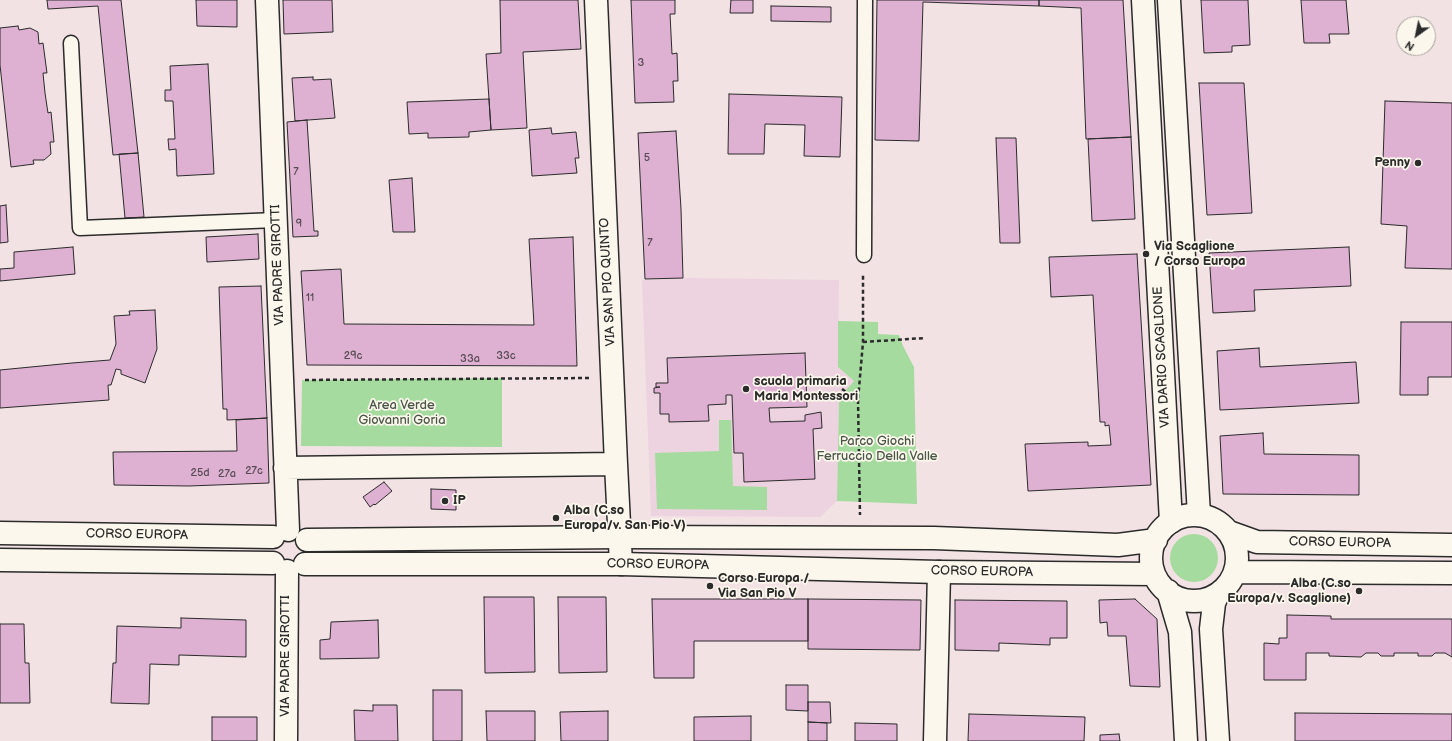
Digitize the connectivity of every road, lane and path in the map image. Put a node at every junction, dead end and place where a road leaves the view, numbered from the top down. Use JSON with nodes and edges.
{"nodes":[{"id":1,"x":267,"y":0,"type":"edge"},
{"id":2,"x":596,"y":0,"type":"edge"},
{"id":3,"x":865,"y":0,"type":"edge"},
{"id":4,"x":1143,"y":0,"type":"edge"},
{"id":5,"x":1169,"y":0,"type":"edge"},
{"id":6,"x":71,"y":43,"type":"dead end"},
{"id":7,"x":276,"y":220,"type":"junction"},
{"id":8,"x":864,"y":255,"type":"joint"},
{"id":9,"x":925,"y":338,"type":"dead end"},
{"id":10,"x":863,"y":342,"type":"junction"},
{"id":11,"x":612,"y":378,"type":"junction"},
{"id":12,"x":282,"y":379,"type":"junction"},
{"id":13,"x":842,"y":389,"type":"dead end"},
{"id":14,"x":858,"y":400,"type":"junction"},
{"id":15,"x":616,"y":464,"type":"junction"},
{"id":16,"x":285,"y":468,"type":"junction"},
{"id":17,"x":1199,"y":515,"type":"junction"},
{"id":18,"x":1171,"y":522,"type":"junction"},
{"id":19,"x":1229,"y":532,"type":"junction"},
{"id":20,"x":0,"y":533,"type":"edge"},
{"id":21,"x":281,"y":533,"type":"junction"},
{"id":22,"x":620,"y":537,"type":"junction"},
{"id":23,"x":860,"y":537,"type":"junction"},
{"id":24,"x":307,"y":540,"type":"junction"},
{"id":25,"x":1156,"y":540,"type":"junction"},
{"id":26,"x":1452,"y":545,"type":"edge"},
{"id":27,"x":0,"y":560,"type":"edge"},
{"id":28,"x":621,"y":564,"type":"junction"},
{"id":29,"x":288,"y":566,"type":"junction"},
{"id":30,"x":939,"y":572,"type":"junction"},
{"id":31,"x":1235,"y":572,"type":"junction"},
{"id":32,"x":1452,"y":573,"type":"edge"},
{"id":33,"x":1154,"y":574,"type":"junction"},
{"id":34,"x":1168,"y":591,"type":"junction"},
{"id":35,"x":1218,"y":594,"type":"junction"},
{"id":36,"x":286,"y":741,"type":"edge"},
{"id":37,"x":935,"y":741,"type":"edge"},
{"id":38,"x":1186,"y":741,"type":"edge"},
{"id":39,"x":1218,"y":741,"type":"edge"}],
"edges":[{"from":1,"to":7,"type":"main road","name":"VIA PADRE GIROTTI"},
{"from":2,"to":11,"type":"main road","name":"VIA SAN PIO QUINTO"},
{"from":3,"to":8,"type":"lane"},
{"from":4,"to":18,"type":"main road","name":"VIA DARIO SCAGLIONE"},
{"from":5,"to":17,"type":"main road"},
{"from":6,"to":7,"type":"lane"},
{"from":7,"to":12,"type":"main road","name":"VIA PADRE GIROTTI"},
{"from":8,"to":10,"type":"path"},
{"from":9,"to":10,"type":"path"},
{"from":10,"to":14,"type":"path"},
{"from":11,"to":12,"type":"path"},
{"from":11,"to":15,"type":"main road","name":"VIA SAN PIO QUINTO"},
{"from":12,"to":16,"type":"main road","name":"VIA PADRE GIROTTI"},
{"from":13,"to":14,"type":"path"},
{"from":14,"to":23,"type":"path"},
{"from":15,"to":16,"type":"main road"},
{"from":15,"to":22,"type":"main road","name":"VIA SAN PIO QUINTO"},
{"from":16,"to":21,"type":"main road","name":"VIA PADRE GIROTTI"},
{"from":17,"to":18,"type":"main road"},
{"from":17,"to":19,"type":"main road"},
{"from":18,"to":25,"type":"main road"},
{"from":19,"to":26,"type":"main road","name":"CORSO EUROPA"},
{"from":19,"to":31,"type":"main road"},
{"from":20,"to":21,"type":"main road","name":"CORSO EUROPA"},
{"from":21,"to":24,"type":"main road","name":"CORSO EUROPA"},
{"from":21,"to":29,"type":"main road"},
{"from":22,"to":23,"type":"main road","name":"CORSO EUROPA"},
{"from":22,"to":24,"type":"main road","name":"CORSO EUROPA"},
{"from":22,"to":28,"type":"main road","name":"VIA SAN PIO QUINTO"},
{"from":23,"to":25,"type":"main road","name":"CORSO EUROPA"},
{"from":24,"to":29,"type":"main road"},
{"from":25,"to":33,"type":"main road"},
{"from":27,"to":29,"type":"main road","name":"CORSO EUROPA"},
{"from":28,"to":29,"type":"main road","name":"CORSO EUROPA"},
{"from":28,"to":30,"type":"main road","name":"CORSO EUROPA"},
{"from":29,"to":36,"type":"main road","name":"VIA PADRE GIROTTI"},
{"from":30,"to":33,"type":"main road","name":"CORSO EUROPA"},
{"from":30,"to":37,"type":"main road"},
{"from":31,"to":32,"type":"main road"},
{"from":31,"to":35,"type":"main road"},
{"from":33,"to":34,"type":"main road"},
{"from":34,"to":35,"type":"main road"},
{"from":34,"to":38,"type":"main road"},
{"from":35,"to":39,"type":"main road"}]}
